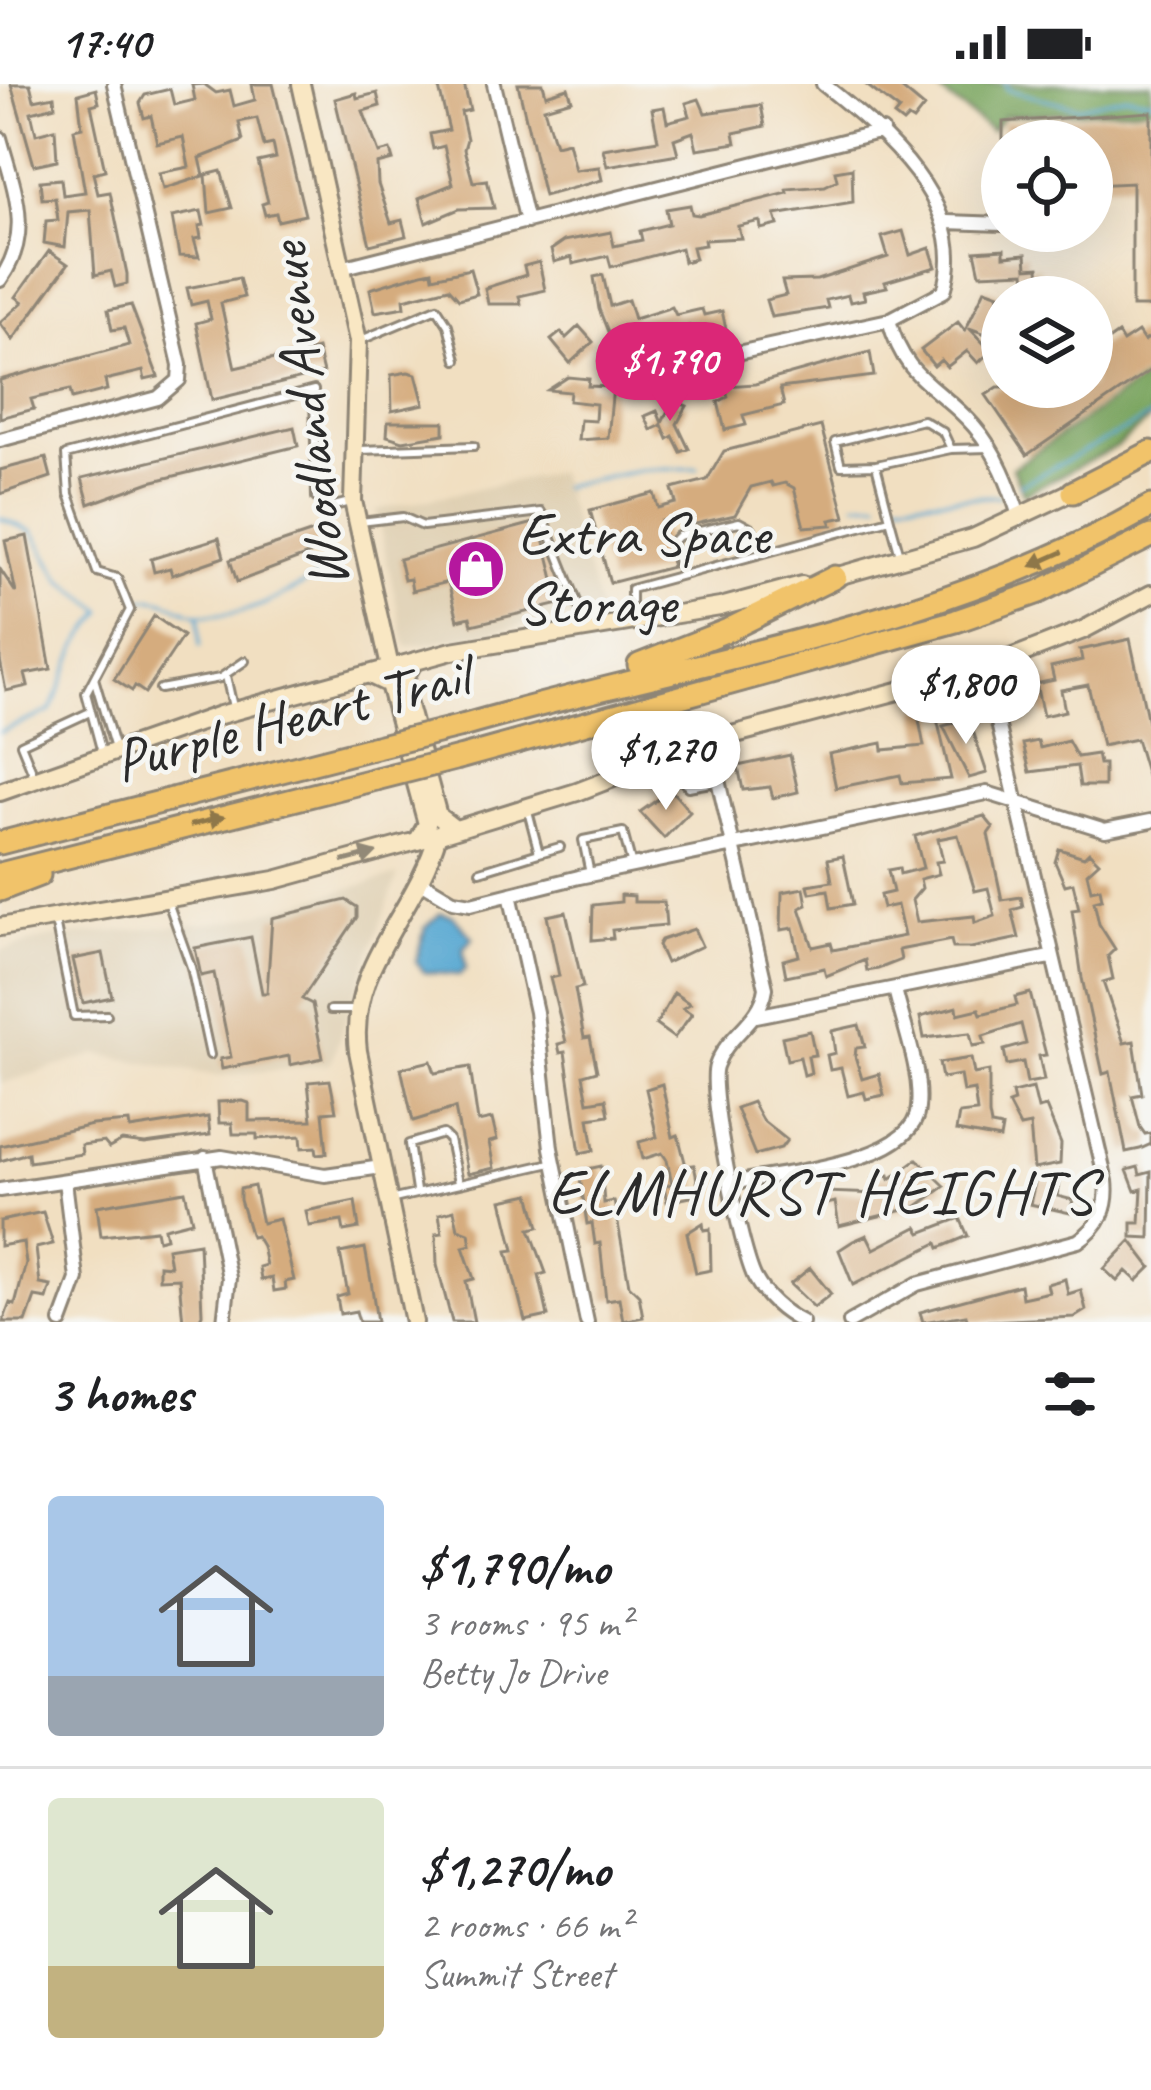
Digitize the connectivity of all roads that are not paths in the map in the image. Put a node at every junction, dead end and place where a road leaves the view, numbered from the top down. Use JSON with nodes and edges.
{"nodes":[{"id":1,"x":114,"y":84,"type":"edge"},
{"id":2,"x":301,"y":84,"type":"edge"},
{"id":3,"x":494,"y":84,"type":"edge"},
{"id":4,"x":823,"y":84,"type":"edge"},
{"id":5,"x":882,"y":130,"type":"junction"},
{"id":6,"x":0,"y":138,"type":"edge"},
{"id":7,"x":527,"y":222,"type":"junction"},
{"id":8,"x":947,"y":222,"type":"junction"},
{"id":9,"x":981,"y":223,"type":"edge"},
{"id":10,"x":345,"y":267,"type":"junction"},
{"id":11,"x":0,"y":280,"type":"edge"},
{"id":12,"x":889,"y":320,"type":"junction"},
{"id":13,"x":358,"y":341,"type":"junction"},
{"id":14,"x":457,"y":360,"type":"dead end"},
{"id":15,"x":632,"y":376,"type":"dead end"},
{"id":16,"x":0,"y":440,"type":"edge"},
{"id":17,"x":474,"y":446,"type":"dead end"},
{"id":18,"x":989,"y":448,"type":"junction"},
{"id":19,"x":1151,"y":448,"type":"edge"},
{"id":20,"x":951,"y":449,"type":"junction"},
{"id":21,"x":351,"y":450,"type":"junction"},
{"id":22,"x":876,"y":466,"type":"junction"},
{"id":23,"x":1073,"y":492,"type":"joint"},
{"id":24,"x":353,"y":501,"type":"junction"},
{"id":25,"x":1151,"y":506,"type":"edge"},
{"id":26,"x":890,"y":519,"type":"junction"},
{"id":27,"x":1020,"y":519,"type":"junction"},
{"id":28,"x":357,"y":522,"type":"junction"},
{"id":29,"x":1151,"y":536,"type":"edge"},
{"id":30,"x":760,"y":550,"type":"junction"},
{"id":31,"x":901,"y":558,"type":"junction"},
{"id":32,"x":681,"y":572,"type":"junction"},
{"id":33,"x":835,"y":577,"type":"junction"},
{"id":34,"x":1151,"y":585,"type":"edge"},
{"id":35,"x":1151,"y":594,"type":"edge"},
{"id":36,"x":1131,"y":605,"type":"junction"},
{"id":37,"x":631,"y":624,"type":"junction"},
{"id":38,"x":588,"y":630,"type":"junction"},
{"id":39,"x":245,"y":661,"type":"dead end"},
{"id":40,"x":414,"y":662,"type":"junction"},
{"id":41,"x":391,"y":668,"type":"junction"},
{"id":42,"x":986,"y":668,"type":"junction"},
{"id":43,"x":367,"y":674,"type":"junction"},
{"id":44,"x":226,"y":676,"type":"junction"},
{"id":45,"x":94,"y":678,"type":"junction"},
{"id":46,"x":160,"y":689,"type":"dead end"},
{"id":47,"x":589,"y":689,"type":"junction"},
{"id":48,"x":234,"y":711,"type":"junction"},
{"id":49,"x":90,"y":712,"type":"junction"},
{"id":50,"x":709,"y":741,"type":"junction"},
{"id":51,"x":109,"y":751,"type":"junction"},
{"id":52,"x":664,"y":758,"type":"junction"},
{"id":53,"x":36,"y":779,"type":"junction"},
{"id":54,"x":721,"y":782,"type":"junction"},
{"id":55,"x":0,"y":792,"type":"edge"},
{"id":56,"x":1016,"y":800,"type":"junction"},
{"id":57,"x":527,"y":808,"type":"junction"},
{"id":58,"x":1151,"y":821,"type":"edge"},
{"id":59,"x":447,"y":831,"type":"junction"},
{"id":60,"x":417,"y":841,"type":"junction"},
{"id":61,"x":0,"y":843,"type":"edge"},
{"id":62,"x":734,"y":845,"type":"junction"},
{"id":63,"x":560,"y":847,"type":"dead end"},
{"id":64,"x":94,"y":850,"type":"junction"},
{"id":65,"x":539,"y":853,"type":"junction"},
{"id":66,"x":632,"y":866,"type":"junction"},
{"id":67,"x":481,"y":872,"type":"dead end"},
{"id":68,"x":0,"y":874,"type":"edge"},
{"id":69,"x":590,"y":874,"type":"junction"},
{"id":70,"x":423,"y":883,"type":"junction"},
{"id":71,"x":0,"y":890,"type":"edge"},
{"id":72,"x":510,"y":894,"type":"junction"},
{"id":73,"x":167,"y":900,"type":"junction"},
{"id":74,"x":55,"y":917,"type":"junction"},
{"id":75,"x":0,"y":927,"type":"edge"},
{"id":76,"x":365,"y":937,"type":"dead end"},
{"id":77,"x":382,"y":948,"type":"junction"},
{"id":78,"x":1050,"y":957,"type":"junction"},
{"id":79,"x":895,"y":989,"type":"junction"},
{"id":80,"x":330,"y":1010,"type":"dead end"},
{"id":81,"x":358,"y":1010,"type":"junction"},
{"id":82,"x":107,"y":1015,"type":"dead end"},
{"id":83,"x":756,"y":1016,"type":"junction"},
{"id":84,"x":210,"y":1055,"type":"dead end"},
{"id":85,"x":206,"y":1158,"type":"junction"},
{"id":86,"x":554,"y":1162,"type":"junction"},
{"id":87,"x":382,"y":1167,"type":"junction"},
{"id":88,"x":64,"y":1180,"type":"junction"},
{"id":89,"x":458,"y":1183,"type":"junction"},
{"id":90,"x":732,"y":1183,"type":"junction"},
{"id":91,"x":0,"y":1190,"type":"edge"},
{"id":92,"x":416,"y":1191,"type":"junction"},
{"id":93,"x":389,"y":1200,"type":"junction"},
{"id":94,"x":61,"y":1322,"type":"edge"},
{"id":95,"x":224,"y":1322,"type":"edge"},
{"id":96,"x":414,"y":1322,"type":"edge"},
{"id":97,"x":587,"y":1322,"type":"edge"},
{"id":98,"x":802,"y":1322,"type":"edge"},
{"id":99,"x":850,"y":1322,"type":"edge"}],
"edges":[{"from":1,"to":16,"type":"street"},
{"from":2,"to":10,"type":"main road","name":"Woodland Avenue"},
{"from":3,"to":7,"type":"street"},
{"from":4,"to":5,"type":"street"},
{"from":5,"to":7,"type":"street"},
{"from":5,"to":8,"type":"street"},
{"from":6,"to":11,"type":"street"},
{"from":7,"to":10,"type":"street"},
{"from":8,"to":9,"type":"street"},
{"from":8,"to":12,"type":"street"},
{"from":10,"to":13,"type":"main road","name":"Woodland Avenue"},
{"from":12,"to":15,"type":"street"},
{"from":12,"to":18,"type":"street"},
{"from":13,"to":14,"type":"lane"},
{"from":13,"to":21,"type":"main road","name":"Woodland Avenue"},
{"from":17,"to":21,"type":"lane"},
{"from":18,"to":20,"type":"lane"},
{"from":18,"to":27,"type":"street"},
{"from":19,"to":23,"type":"highway"},
{"from":20,"to":22,"type":"lane"},
{"from":20,"to":22,"type":"lane"},
{"from":21,"to":24,"type":"main road","name":"Woodland Avenue"},
{"from":22,"to":26,"type":"lane"},
{"from":23,"to":27,"type":"main road"},
{"from":24,"to":28,"type":"main road","name":"Woodland Avenue"},
{"from":24,"to":45,"type":"lane"},
{"from":25,"to":47,"type":"highway","name":"Purple Heart Trail","one_way":true},
{"from":26,"to":30,"type":"lane"},
{"from":26,"to":31,"type":"lane"},
{"from":27,"to":31,"type":"main road"},
{"from":28,"to":38,"type":"lane"},
{"from":28,"to":41,"type":"main road","name":"Woodland Avenue"},
{"from":64,"to":29,"type":"highway","name":"Purple Heart Trail","one_way":true,"bridge":true},
{"from":30,"to":32,"type":"lane"},
{"from":30,"to":32,"type":"lane"},
{"from":31,"to":33,"type":"main road"},
{"from":32,"to":37,"type":"lane"},
{"from":33,"to":37,"type":"main road"},
{"from":33,"to":47,"type":"highway"},
{"from":34,"to":36,"type":"main road"},
{"from":35,"to":36,"type":"main road"},
{"from":36,"to":42,"type":"main road"},
{"from":37,"to":38,"type":"main road"},
{"from":38,"to":40,"type":"main road"},
{"from":39,"to":44,"type":"lane"},
{"from":40,"to":41,"type":"main road"},
{"from":40,"to":59,"type":"main road"},
{"from":41,"to":43,"type":"main road"},
{"from":42,"to":50,"type":"main road"},
{"from":42,"to":56,"type":"street"},
{"from":43,"to":48,"type":"main road"},
{"from":43,"to":60,"type":"main road"},
{"from":44,"to":46,"type":"lane"},
{"from":44,"to":48,"type":"lane"},
{"from":45,"to":49,"type":"lane"},
{"from":45,"to":51,"type":"lane"},
{"from":47,"to":61,"type":"highway","name":"Purple Heart Trail","bridge":true},
{"from":48,"to":51,"type":"main road"},
{"from":49,"to":51,"type":"lane"},
{"from":49,"to":53,"type":"lane"},
{"from":50,"to":52,"type":"main road"},
{"from":50,"to":54,"type":"street"},
{"from":51,"to":53,"type":"main road"},
{"from":52,"to":54,"type":"lane"},
{"from":52,"to":57,"type":"main road"},
{"from":53,"to":55,"type":"main road"},
{"from":54,"to":62,"type":"street"},
{"from":56,"to":58,"type":"street"},
{"from":56,"to":62,"type":"street"},
{"from":56,"to":78,"type":"street"},
{"from":57,"to":59,"type":"main road"},
{"from":57,"to":65,"type":"lane"},
{"from":59,"to":60,"type":"main road"},
{"from":59,"to":70,"type":"main road"},
{"from":73,"to":60,"type":"main road","one_way":true},
{"from":62,"to":66,"type":"street"},
{"from":62,"to":83,"type":"street"},
{"from":63,"to":65,"type":"lane"},
{"from":64,"to":68,"type":"highway","name":"Purple Heart Trail"},
{"from":64,"to":71,"type":"highway"},
{"from":65,"to":67,"type":"lane"},
{"from":66,"to":69,"type":"street"},
{"from":66,"to":69,"type":"lane"},
{"from":69,"to":72,"type":"street"},
{"from":70,"to":72,"type":"street"},
{"from":70,"to":77,"type":"main road"},
{"from":72,"to":86,"type":"street"},
{"from":73,"to":74,"type":"main road"},
{"from":73,"to":84,"type":"lane"},
{"from":74,"to":75,"type":"main road"},
{"from":74,"to":82,"type":"lane"},
{"from":76,"to":77,"type":"lane"},
{"from":77,"to":81,"type":"main road"},
{"from":78,"to":79,"type":"street"},
{"from":78,"to":99,"type":"street"},
{"from":79,"to":83,"type":"street"},
{"from":79,"to":90,"type":"street"},
{"from":80,"to":81,"type":"lane"},
{"from":81,"to":87,"type":"main road"},
{"from":83,"to":90,"type":"street"},
{"from":85,"to":87,"type":"street"},
{"from":85,"to":88,"type":"street"},
{"from":85,"to":95,"type":"street"},
{"from":86,"to":89,"type":"lane"},
{"from":86,"to":97,"type":"street"},
{"from":87,"to":93,"type":"main road"},
{"from":88,"to":91,"type":"street"},
{"from":88,"to":94,"type":"street"},
{"from":89,"to":92,"type":"lane"},
{"from":89,"to":92,"type":"lane"},
{"from":90,"to":98,"type":"street"},
{"from":92,"to":93,"type":"lane"},
{"from":93,"to":96,"type":"main road"}]}
